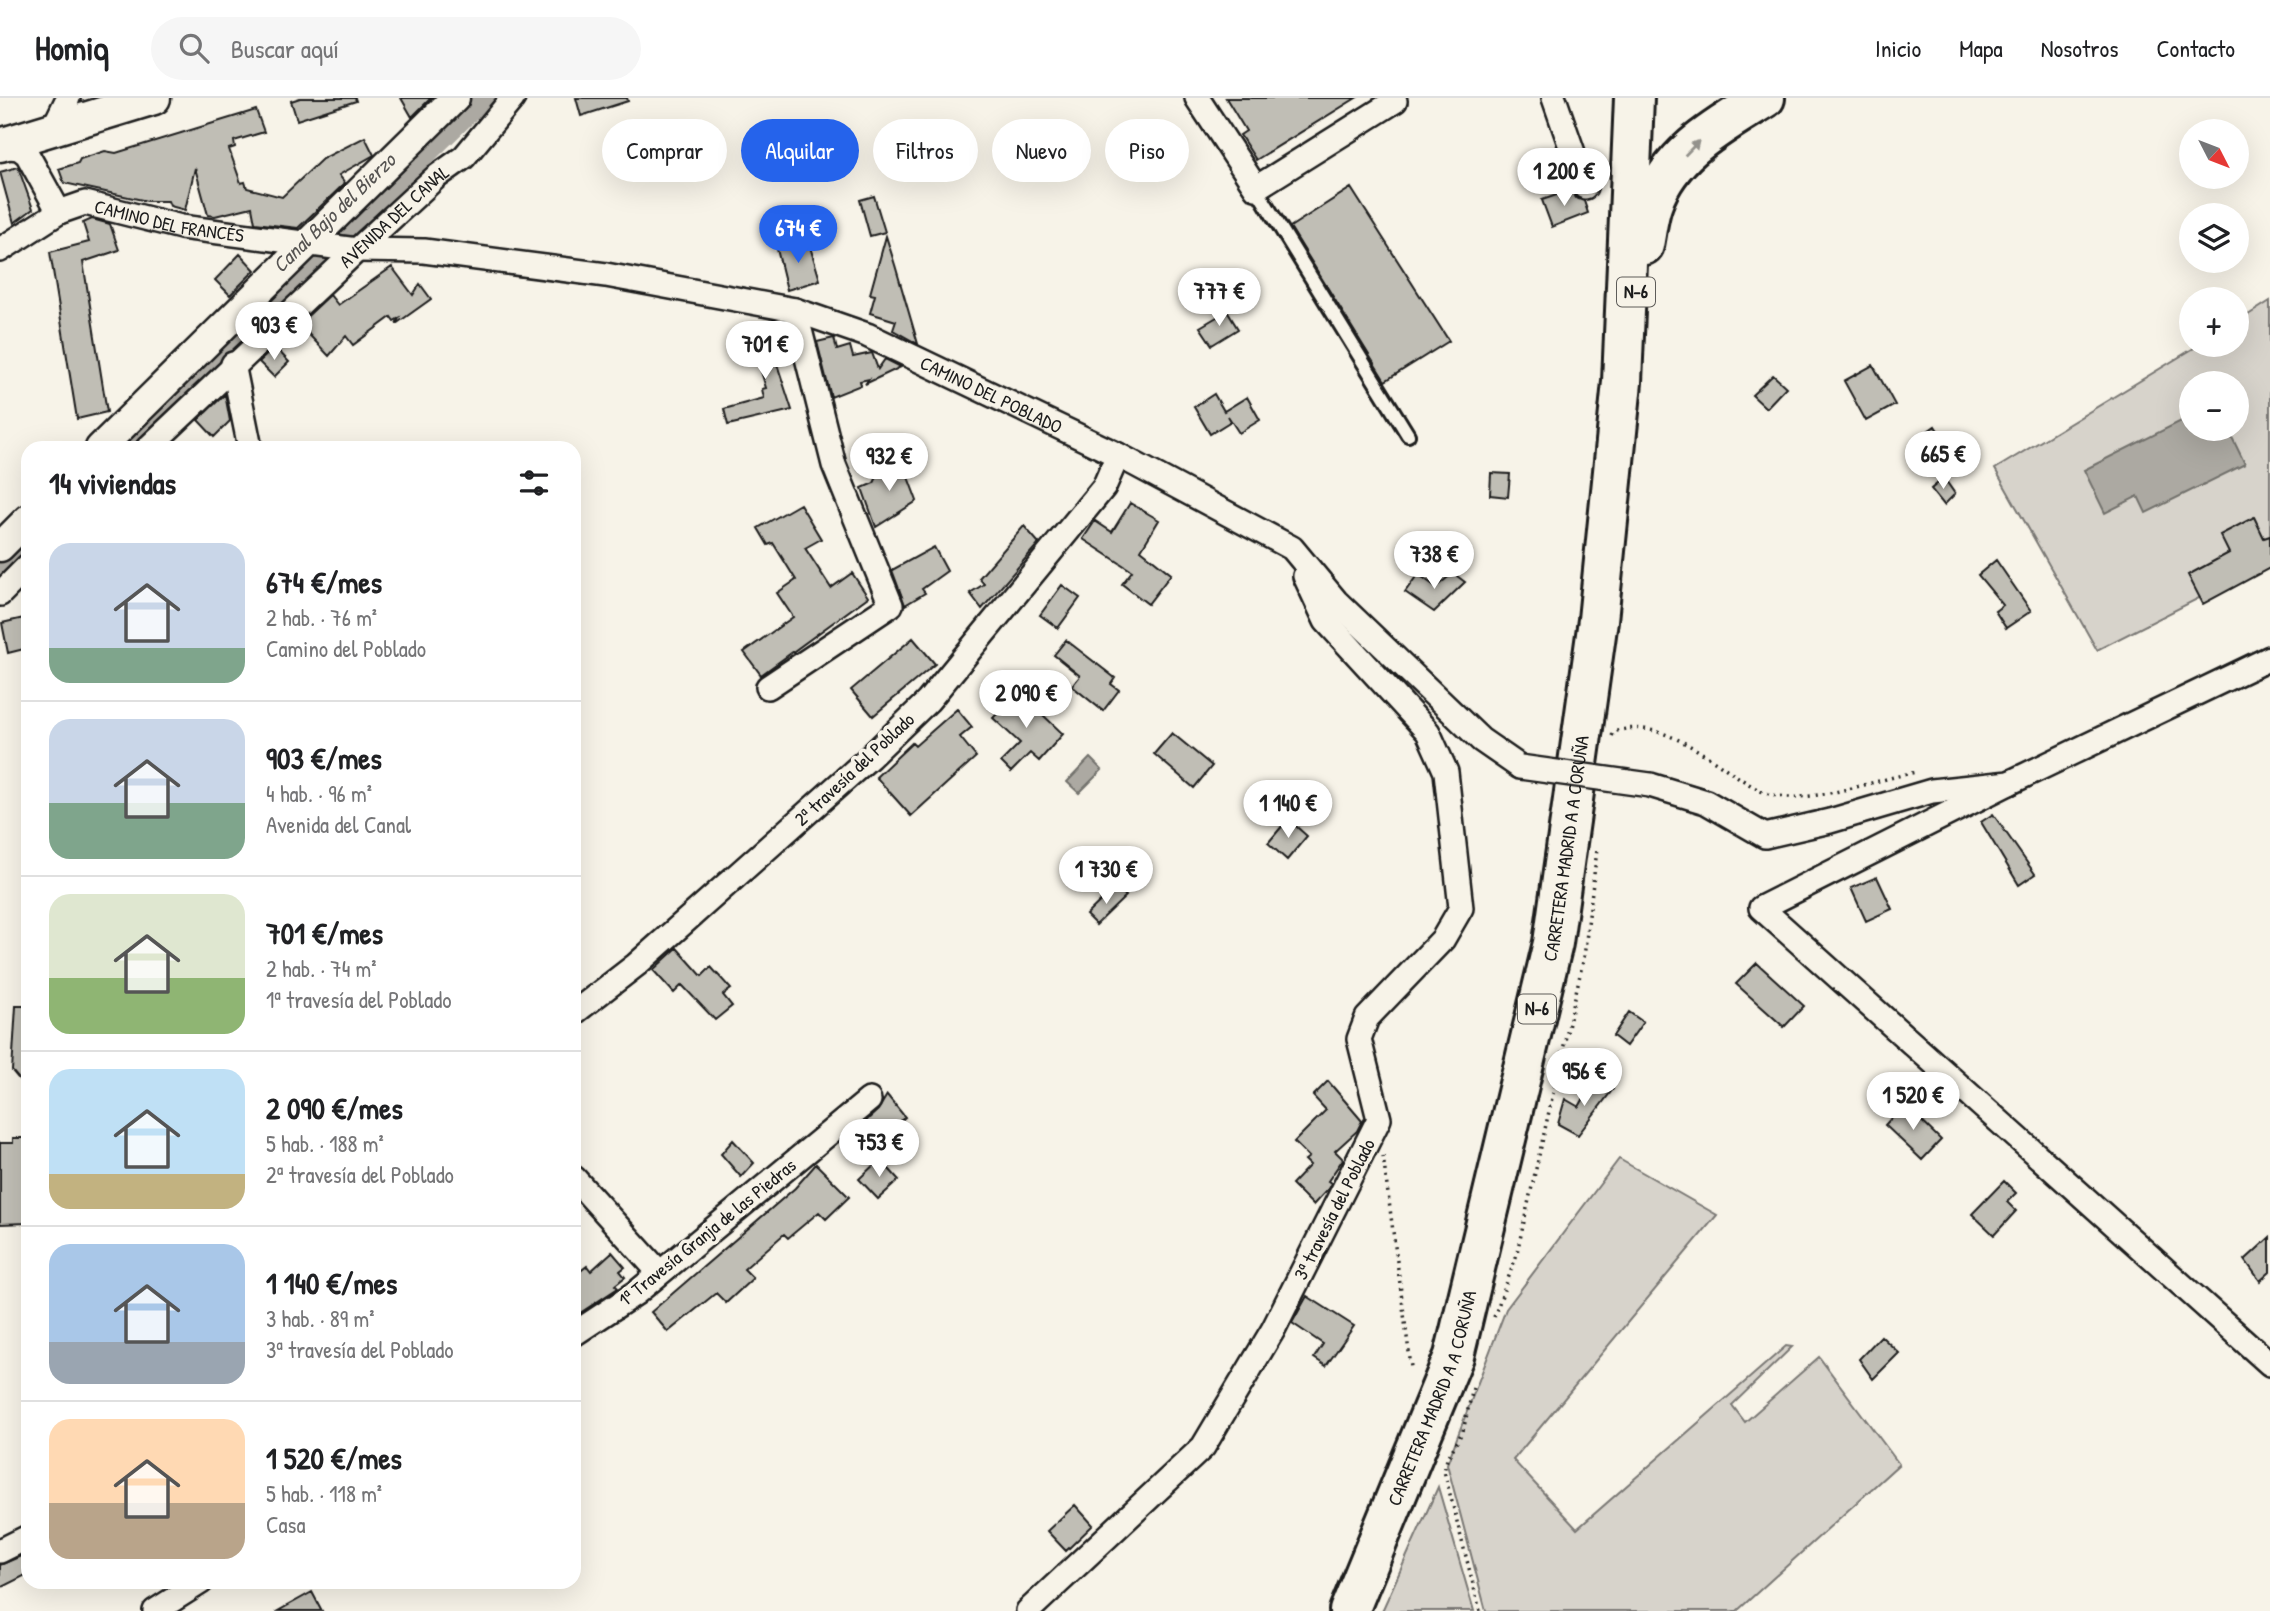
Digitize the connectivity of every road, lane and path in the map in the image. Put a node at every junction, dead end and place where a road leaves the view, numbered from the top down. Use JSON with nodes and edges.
{"nodes":[{"id":1,"x":153,"y":98,"type":"edge"},
{"id":2,"x":455,"y":98,"type":"edge"},
{"id":3,"x":513,"y":98,"type":"edge"},
{"id":4,"x":1197,"y":98,"type":"edge"},
{"id":5,"x":1554,"y":98,"type":"edge"},
{"id":6,"x":1633,"y":98,"type":"edge"},
{"id":7,"x":1765,"y":98,"type":"edge"},
{"id":8,"x":1395,"y":101,"type":"dead end"},
{"id":9,"x":86,"y":105,"type":"edge"},
{"id":10,"x":48,"y":129,"type":"junction"},
{"id":11,"x":0,"y":145,"type":"edge"},
{"id":12,"x":1585,"y":187,"type":"dead end"},
{"id":13,"x":1256,"y":188,"type":"junction"},
{"id":14,"x":59,"y":212,"type":"junction"},
{"id":15,"x":307,"y":244,"type":"junction"},
{"id":16,"x":0,"y":250,"type":"edge"},
{"id":17,"x":357,"y":250,"type":"junction"},
{"id":18,"x":795,"y":310,"type":"junction"},
{"id":19,"x":233,"y":365,"type":"junction"},
{"id":20,"x":1622,"y":382,"type":"junction"},
{"id":21,"x":1409,"y":435,"type":"dead end"},
{"id":22,"x":107,"y":441,"type":"edge"},
{"id":23,"x":155,"y":441,"type":"edge"},
{"id":24,"x":249,"y":441,"type":"edge"},
{"id":25,"x":1118,"y":455,"type":"junction"},
{"id":26,"x":21,"y":526,"type":"edge"},
{"id":27,"x":0,"y":547,"type":"edge"},
{"id":28,"x":1292,"y":548,"type":"junction"},
{"id":29,"x":21,"y":573,"type":"edge"},
{"id":30,"x":0,"y":594,"type":"edge"},
{"id":31,"x":2270,"y":658,"type":"edge"},
{"id":32,"x":768,"y":687,"type":"dead end"},
{"id":33,"x":1610,"y":742,"type":"dead end"},
{"id":34,"x":1927,"y":772,"type":"dead end"},
{"id":35,"x":2009,"y":783,"type":"junction"},
{"id":36,"x":1597,"y":849,"type":"dead end"},
{"id":37,"x":581,"y":1008,"type":"edge"},
{"id":38,"x":869,"y":1100,"type":"dead end"},
{"id":39,"x":1379,"y":1119,"type":"junction"},
{"id":40,"x":581,"y":1186,"type":"edge"},
{"id":41,"x":659,"y":1272,"type":"junction"},
{"id":42,"x":1493,"y":1320,"type":"dead end"},
{"id":43,"x":581,"y":1329,"type":"edge"},
{"id":44,"x":2270,"y":1364,"type":"edge"},
{"id":45,"x":1411,"y":1367,"type":"dead end"},
{"id":46,"x":1475,"y":1382,"type":"dead end"},
{"id":47,"x":21,"y":1540,"type":"edge"},
{"id":48,"x":0,"y":1551,"type":"edge"},
{"id":49,"x":190,"y":1589,"type":"edge"},
{"id":50,"x":155,"y":1611,"type":"edge"},
{"id":51,"x":1028,"y":1611,"type":"edge"},
{"id":52,"x":1349,"y":1611,"type":"edge"},
{"id":53,"x":1480,"y":1611,"type":"edge"}],
"edges":[{"from":1,"to":9,"type":"main road"},
{"from":2,"to":15,"type":"street","name":"AVENIDA DEL CANAL"},
{"from":3,"to":17,"type":"street","name":"AVENIDA DEL CANAL"},
{"from":4,"to":13,"type":"street"},
{"from":5,"to":12,"type":"street"},
{"from":6,"to":20,"type":"highway","name":"CARRETERA MADRID A A CORUÑA","number":"N-6"},
{"from":20,"to":7,"type":"highway","number":"N-6","one_way":true},
{"from":8,"to":13,"type":"street"},
{"from":9,"to":10,"type":"main road"},
{"from":10,"to":11,"type":"main road"},
{"from":10,"to":14,"type":"street"},
{"from":11,"to":14,"type":"street"},
{"from":13,"to":21,"type":"lane"},
{"from":14,"to":15,"type":"street","name":"CAMINO DEL FRANCÉS"},
{"from":14,"to":16,"type":"street","name":"CAMINO DEL FRANCÉS"},
{"from":15,"to":17,"type":"street","name":"CAMINO DEL FRANCÉS"},
{"from":15,"to":22,"type":"street","name":"AVENIDA DEL CANAL"},
{"from":17,"to":18,"type":"street","name":"CAMINO DEL POBLADO"},
{"from":17,"to":19,"type":"street","name":"AVENIDA DEL CANAL"},
{"from":18,"to":25,"type":"street","name":"CAMINO DEL POBLADO"},
{"from":18,"to":32,"type":"street"},
{"from":19,"to":23,"type":"street","name":"AVENIDA DEL CANAL"},
{"from":19,"to":24,"type":"street"},
{"from":20,"to":52,"type":"highway","name":"CARRETERA MADRID A A CORUÑA","number":"N-6"},
{"from":25,"to":28,"type":"street","name":"CAMINO DEL POBLADO"},
{"from":25,"to":37,"type":"street","name":"2ª travesía del Poblado"},
{"from":26,"to":27,"type":"street"},
{"from":28,"to":35,"type":"street","name":"CAMINO DEL POBLADO","bridge":true},
{"from":28,"to":39,"type":"street","name":"3ª travesía del Poblado"},
{"from":29,"to":30,"type":"street"},
{"from":31,"to":35,"type":"street"},
{"from":33,"to":34,"type":"path"},
{"from":35,"to":44,"type":"street"},
{"from":36,"to":42,"type":"path"},
{"from":38,"to":41,"type":"street","name":"1ª Travesía Granja de las Piedras"},
{"from":39,"to":45,"type":"path"},
{"from":39,"to":51,"type":"street","name":"3ª travesía del Poblado"},
{"from":40,"to":41,"type":"street"},
{"from":41,"to":43,"type":"street","name":"1ª Travesía Granja de las Piedras"},
{"from":46,"to":53,"type":"path"},
{"from":47,"to":48,"type":"street"},
{"from":49,"to":50,"type":"street"}]}
